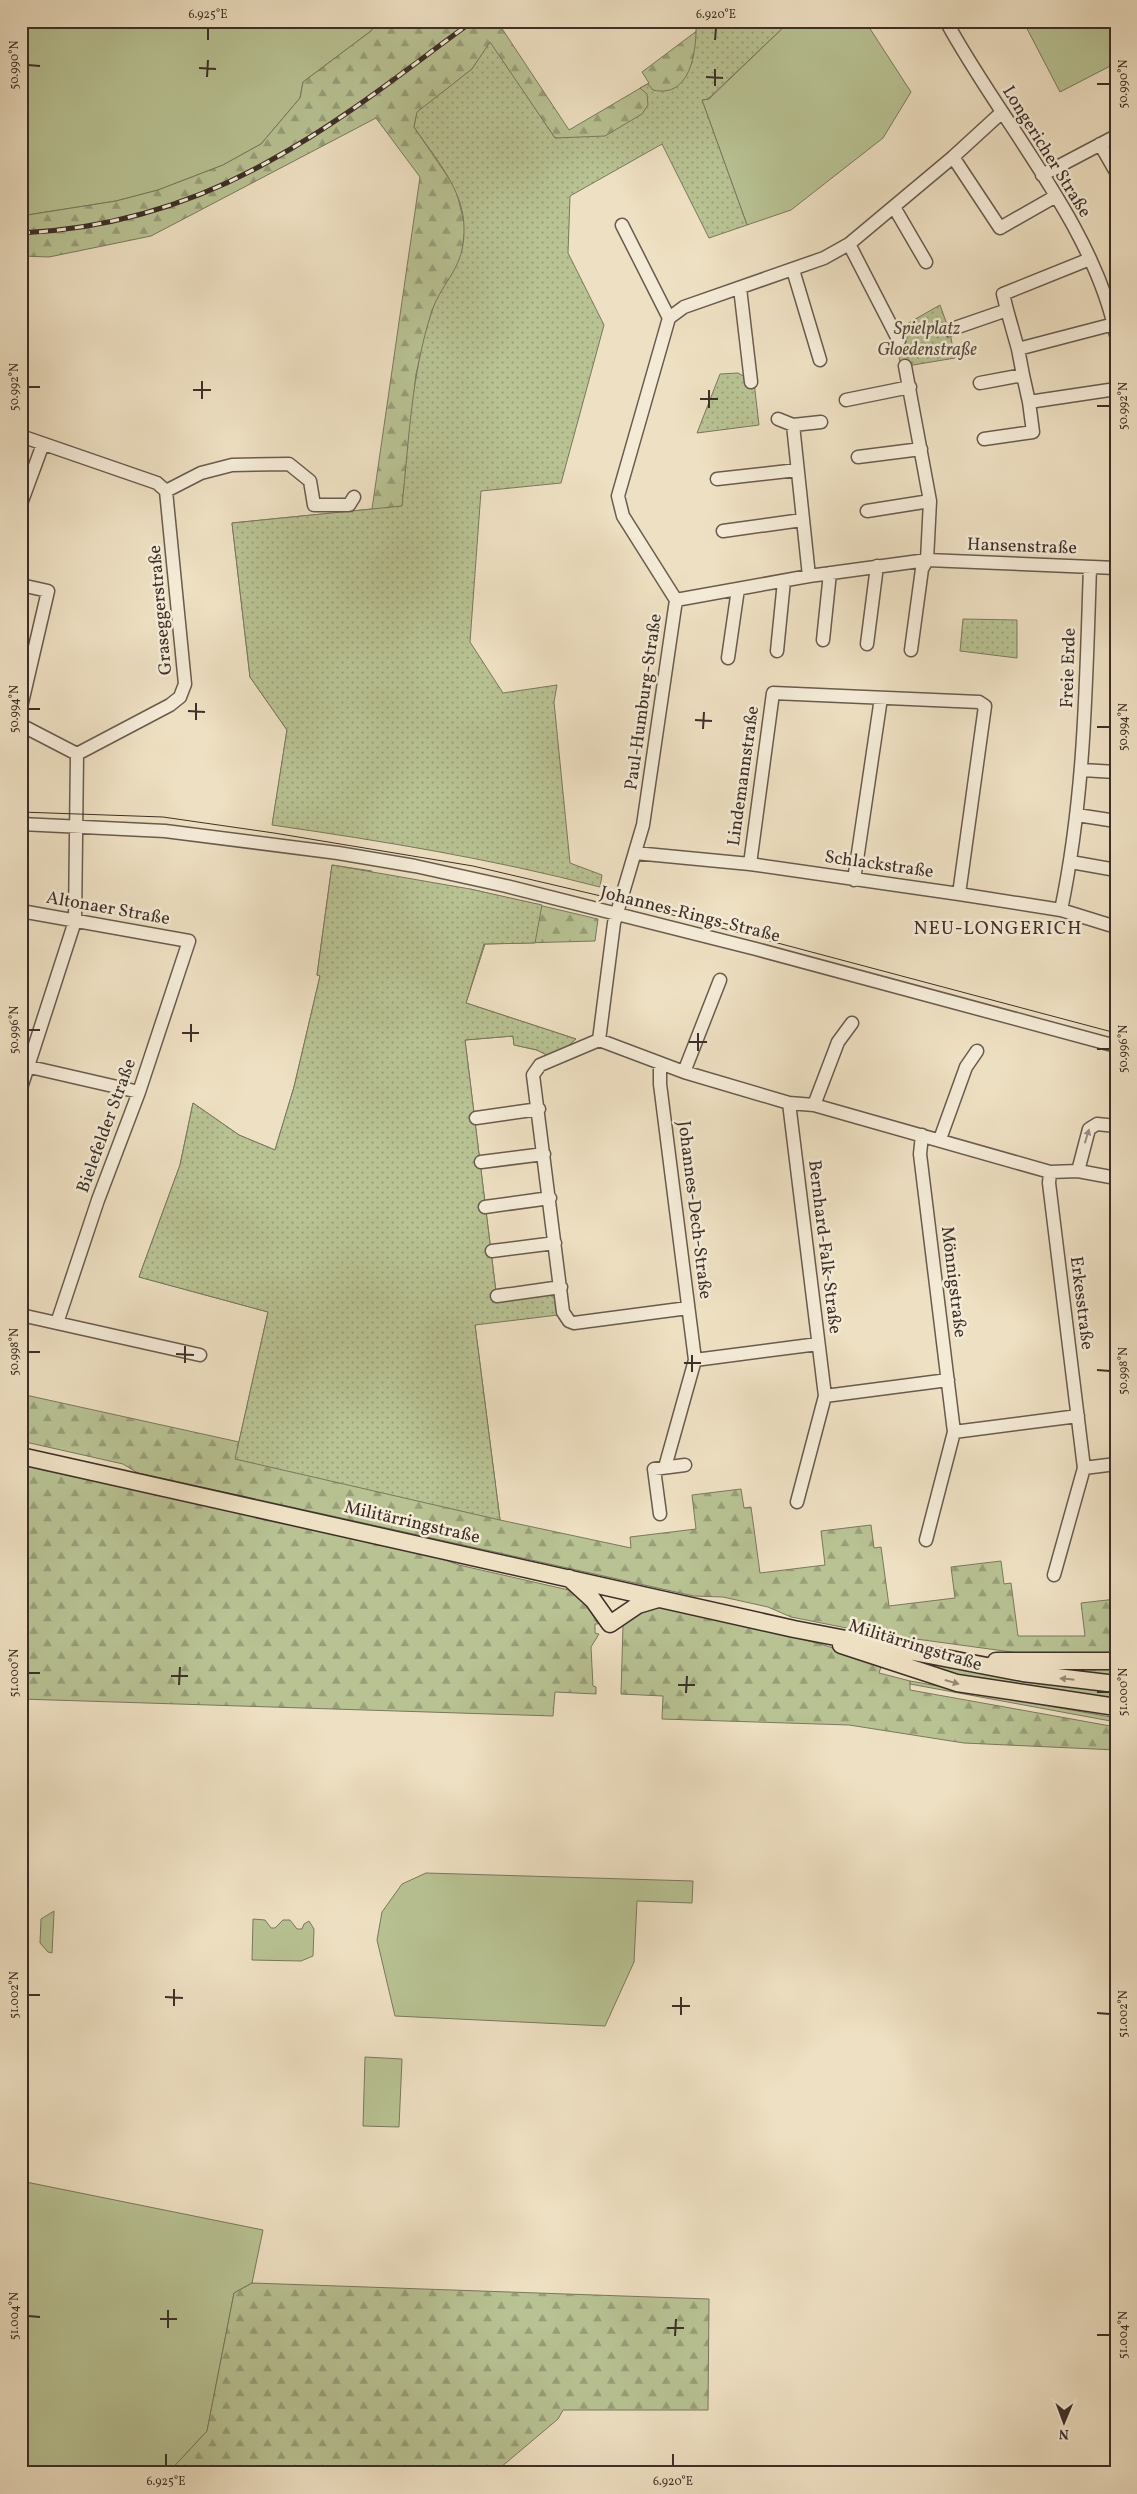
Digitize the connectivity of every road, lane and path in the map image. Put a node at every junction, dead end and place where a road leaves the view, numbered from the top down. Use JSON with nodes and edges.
{"nodes":[{"id":1,"x":946,"y":21,"type":"edge"},
{"id":2,"x":1001,"y":113,"type":"junction"},
{"id":3,"x":1116,"y":136,"type":"edge"},
{"id":4,"x":1100,"y":144,"type":"junction"},
{"id":5,"x":954,"y":157,"type":"junction"},
{"id":6,"x":1116,"y":172,"type":"edge"},
{"id":7,"x":1042,"y":175,"type":"junction"},
{"id":8,"x":1056,"y":196,"type":"junction"},
{"id":9,"x":894,"y":207,"type":"junction"},
{"id":10,"x":622,"y":225,"type":"dead end"},
{"id":11,"x":849,"y":244,"type":"junction"},
{"id":12,"x":1090,"y":259,"type":"junction"},
{"id":13,"x":926,"y":262,"type":"dead end"},
{"id":14,"x":793,"y":270,"type":"junction"},
{"id":15,"x":740,"y":288,"type":"junction"},
{"id":16,"x":1111,"y":298,"type":"edge"},
{"id":17,"x":1007,"y":310,"type":"junction"},
{"id":18,"x":669,"y":318,"type":"junction"},
{"id":19,"x":949,"y":330,"type":"dead end"},
{"id":20,"x":1115,"y":330,"type":"edge"},
{"id":21,"x":899,"y":341,"type":"dead end"},
{"id":22,"x":1018,"y":348,"type":"junction"},
{"id":23,"x":820,"y":360,"type":"dead end"},
{"id":24,"x":905,"y":366,"type":"dead end"},
{"id":25,"x":1023,"y":376,"type":"junction"},
{"id":26,"x":751,"y":382,"type":"dead end"},
{"id":27,"x":980,"y":383,"type":"dead end"},
{"id":28,"x":910,"y":387,"type":"junction"},
{"id":29,"x":1116,"y":389,"type":"edge"},
{"id":30,"x":846,"y":400,"type":"dead end"},
{"id":31,"x":1029,"y":402,"type":"junction"},
{"id":32,"x":778,"y":419,"type":"dead end"},
{"id":33,"x":821,"y":422,"type":"dead end"},
{"id":34,"x":793,"y":425,"type":"junction"},
{"id":35,"x":21,"y":436,"type":"edge"},
{"id":36,"x":984,"y":439,"type":"dead end"},
{"id":37,"x":43,"y":444,"type":"junction"},
{"id":38,"x":921,"y":449,"type":"junction"},
{"id":39,"x":858,"y":456,"type":"dead end"},
{"id":40,"x":797,"y":470,"type":"junction"},
{"id":41,"x":717,"y":479,"type":"dead end"},
{"id":42,"x":166,"y":491,"type":"junction"},
{"id":43,"x":354,"y":497,"type":"dead end"},
{"id":44,"x":22,"y":501,"type":"edge"},
{"id":45,"x":930,"y":501,"type":"junction"},
{"id":46,"x":867,"y":510,"type":"dead end"},
{"id":47,"x":802,"y":520,"type":"junction"},
{"id":48,"x":722,"y":531,"type":"dead end"},
{"id":49,"x":927,"y":560,"type":"junction"},
{"id":50,"x":877,"y":566,"type":"junction"},
{"id":51,"x":1090,"y":566,"type":"junction"},
{"id":52,"x":1116,"y":568,"type":"edge"},
{"id":53,"x":830,"y":573,"type":"junction"},
{"id":54,"x":809,"y":576,"type":"junction"},
{"id":55,"x":784,"y":581,"type":"junction"},
{"id":56,"x":21,"y":585,"type":"edge"},
{"id":57,"x":738,"y":589,"type":"junction"},
{"id":58,"x":676,"y":600,"type":"junction"},
{"id":59,"x":823,"y":640,"type":"dead end"},
{"id":60,"x":867,"y":644,"type":"dead end"},
{"id":61,"x":912,"y":650,"type":"dead end"},
{"id":62,"x":777,"y":651,"type":"dead end"},
{"id":63,"x":728,"y":658,"type":"dead end"},
{"id":64,"x":881,"y":698,"type":"junction"},
{"id":65,"x":21,"y":707,"type":"edge"},
{"id":66,"x":21,"y":725,"type":"edge"},
{"id":67,"x":77,"y":754,"type":"junction"},
{"id":68,"x":1082,"y":770,"type":"junction"},
{"id":69,"x":1116,"y":772,"type":"edge"},
{"id":70,"x":1077,"y":815,"type":"junction"},
{"id":71,"x":1116,"y":821,"type":"edge"},
{"id":72,"x":21,"y":824,"type":"edge"},
{"id":73,"x":76,"y":826,"type":"junction"},
{"id":74,"x":635,"y":853,"type":"junction"},
{"id":75,"x":1071,"y":862,"type":"junction"},
{"id":76,"x":750,"y":864,"type":"junction"},
{"id":77,"x":1116,"y":870,"type":"edge"},
{"id":78,"x":854,"y":880,"type":"junction"},
{"id":79,"x":959,"y":894,"type":"junction"},
{"id":80,"x":1061,"y":910,"type":"junction"},
{"id":81,"x":21,"y":911,"type":"edge"},
{"id":82,"x":617,"y":914,"type":"junction"},
{"id":83,"x":75,"y":920,"type":"junction"},
{"id":84,"x":1116,"y":927,"type":"edge"},
{"id":85,"x":189,"y":942,"type":"joint"},
{"id":86,"x":720,"y":980,"type":"dead end"},
{"id":87,"x":852,"y":1023,"type":"dead end"},
{"id":88,"x":599,"y":1040,"type":"junction"},
{"id":89,"x":1116,"y":1046,"type":"edge"},
{"id":90,"x":977,"y":1051,"type":"dead end"},
{"id":91,"x":660,"y":1064,"type":"junction"},
{"id":92,"x":30,"y":1067,"type":"junction"},
{"id":93,"x":684,"y":1072,"type":"junction"},
{"id":94,"x":21,"y":1088,"type":"edge"},
{"id":95,"x":140,"y":1092,"type":"junction"},
{"id":96,"x":789,"y":1103,"type":"junction"},
{"id":97,"x":814,"y":1105,"type":"junction"},
{"id":98,"x":539,"y":1109,"type":"junction"},
{"id":99,"x":476,"y":1118,"type":"dead end"},
{"id":100,"x":1116,"y":1126,"type":"edge"},
{"id":101,"x":922,"y":1136,"type":"junction"},
{"id":102,"x":940,"y":1139,"type":"junction"},
{"id":103,"x":544,"y":1154,"type":"junction"},
{"id":104,"x":481,"y":1162,"type":"dead end"},
{"id":105,"x":1078,"y":1171,"type":"junction"},
{"id":106,"x":1050,"y":1172,"type":"junction"},
{"id":107,"x":1116,"y":1178,"type":"edge"},
{"id":108,"x":550,"y":1198,"type":"junction"},
{"id":109,"x":485,"y":1207,"type":"dead end"},
{"id":110,"x":555,"y":1243,"type":"junction"},
{"id":111,"x":492,"y":1251,"type":"dead end"},
{"id":112,"x":561,"y":1287,"type":"junction"},
{"id":113,"x":497,"y":1296,"type":"dead end"},
{"id":114,"x":688,"y":1308,"type":"junction"},
{"id":115,"x":21,"y":1315,"type":"edge"},
{"id":116,"x":57,"y":1323,"type":"junction"},
{"id":117,"x":818,"y":1344,"type":"junction"},
{"id":118,"x":200,"y":1355,"type":"dead end"},
{"id":119,"x":695,"y":1360,"type":"junction"},
{"id":120,"x":948,"y":1380,"type":"junction"},
{"id":121,"x":825,"y":1396,"type":"junction"},
{"id":122,"x":1078,"y":1416,"type":"junction"},
{"id":123,"x":954,"y":1432,"type":"junction"},
{"id":124,"x":21,"y":1456,"type":"edge"},
{"id":125,"x":1116,"y":1464,"type":"edge"},
{"id":126,"x":685,"y":1465,"type":"dead end"},
{"id":127,"x":665,"y":1467,"type":"junction"},
{"id":128,"x":1084,"y":1468,"type":"junction"},
{"id":129,"x":797,"y":1502,"type":"dead end"},
{"id":130,"x":660,"y":1514,"type":"dead end"},
{"id":131,"x":926,"y":1540,"type":"dead end"},
{"id":132,"x":1054,"y":1575,"type":"dead end"},
{"id":133,"x":569,"y":1578,"type":"junction"},
{"id":134,"x":660,"y":1599,"type":"junction"},
{"id":135,"x":794,"y":1629,"type":"junction"},
{"id":136,"x":910,"y":1649,"type":"junction"},
{"id":137,"x":1116,"y":1661,"type":"edge"},
{"id":138,"x":969,"y":1662,"type":"junction"},
{"id":139,"x":905,"y":1668,"type":"junction"},
{"id":140,"x":1116,"y":1684,"type":"edge"},
{"id":141,"x":1116,"y":1707,"type":"edge"}],
"edges":[{"from":1,"to":2,"type":"street","name":"Longericher Straße"},
{"from":2,"to":5,"type":"street"},
{"from":2,"to":7,"type":"street","name":"Longericher Straße"},
{"from":3,"to":4,"type":"street"},
{"from":4,"to":6,"type":"street"},
{"from":4,"to":7,"type":"street"},
{"from":5,"to":8,"type":"street"},
{"from":5,"to":9,"type":"street"},
{"from":7,"to":8,"type":"street","name":"Longericher Straße"},
{"from":8,"to":12,"type":"street","name":"Longericher Straße"},
{"from":9,"to":11,"type":"street"},
{"from":9,"to":13,"type":"street"},
{"from":10,"to":18,"type":"street"},
{"from":11,"to":14,"type":"street"},
{"from":11,"to":21,"type":"street"},
{"from":12,"to":16,"type":"street","name":"Longericher Straße"},
{"from":12,"to":17,"type":"street"},
{"from":14,"to":15,"type":"street"},
{"from":14,"to":23,"type":"street"},
{"from":15,"to":18,"type":"street"},
{"from":15,"to":26,"type":"street"},
{"from":16,"to":20,"type":"street","name":"Longericher Straße"},
{"from":17,"to":19,"type":"street"},
{"from":17,"to":22,"type":"street"},
{"from":18,"to":58,"type":"street","name":"Paul-Humburg-Straße"},
{"from":20,"to":22,"type":"street"},
{"from":22,"to":25,"type":"street"},
{"from":24,"to":28,"type":"street"},
{"from":25,"to":27,"type":"street"},
{"from":25,"to":31,"type":"street"},
{"from":28,"to":30,"type":"street"},
{"from":28,"to":38,"type":"street"},
{"from":29,"to":31,"type":"street"},
{"from":31,"to":36,"type":"street"},
{"from":32,"to":34,"type":"street"},
{"from":33,"to":34,"type":"street"},
{"from":34,"to":40,"type":"street"},
{"from":35,"to":37,"type":"street"},
{"from":37,"to":42,"type":"street"},
{"from":37,"to":44,"type":"street"},
{"from":38,"to":39,"type":"street"},
{"from":38,"to":45,"type":"street"},
{"from":40,"to":41,"type":"street"},
{"from":40,"to":47,"type":"street"},
{"from":42,"to":43,"type":"street"},
{"from":42,"to":67,"type":"street","name":"Graseggerstraße"},
{"from":45,"to":46,"type":"street"},
{"from":45,"to":49,"type":"street"},
{"from":47,"to":48,"type":"street"},
{"from":47,"to":54,"type":"street"},
{"from":49,"to":50,"type":"street","name":"Hansenstraße"},
{"from":49,"to":51,"type":"street","name":"Hansenstraße"},
{"from":49,"to":61,"type":"street"},
{"from":50,"to":53,"type":"street","name":"Hansenstraße"},
{"from":50,"to":60,"type":"street"},
{"from":51,"to":52,"type":"street","name":"Hansenstraße"},
{"from":51,"to":68,"type":"street","name":"Freie Erde"},
{"from":53,"to":54,"type":"street","name":"Hansenstraße"},
{"from":53,"to":59,"type":"street"},
{"from":54,"to":55,"type":"street","name":"Hansenstraße"},
{"from":55,"to":57,"type":"street","name":"Hansenstraße"},
{"from":55,"to":62,"type":"street"},
{"from":56,"to":65,"type":"street"},
{"from":57,"to":58,"type":"street","name":"Hansenstraße"},
{"from":57,"to":63,"type":"street"},
{"from":58,"to":74,"type":"street","name":"Paul-Humburg-Straße"},
{"from":64,"to":76,"type":"street","name":"Lindemannstraße"},
{"from":64,"to":78,"type":"street"},
{"from":64,"to":79,"type":"street"},
{"from":66,"to":67,"type":"street"},
{"from":67,"to":73,"type":"street"},
{"from":68,"to":69,"type":"street"},
{"from":68,"to":70,"type":"street","name":"Freie Erde"},
{"from":70,"to":71,"type":"street"},
{"from":70,"to":75,"type":"street","name":"Freie Erde"},
{"from":72,"to":73,"type":"street","name":"Johannes-Rings-Straße"},
{"from":73,"to":82,"type":"street","name":"Johannes-Rings-Straße"},
{"from":73,"to":83,"type":"street"},
{"from":74,"to":76,"type":"street","name":"Schlackstraße"},
{"from":74,"to":82,"type":"street","name":"Paul-Humburg-Straße"},
{"from":75,"to":77,"type":"street"},
{"from":75,"to":80,"type":"street","name":"Freie Erde"},
{"from":76,"to":78,"type":"street","name":"Schlackstraße"},
{"from":78,"to":79,"type":"street","name":"Schlackstraße"},
{"from":79,"to":80,"type":"street","name":"Schlackstraße"},
{"from":80,"to":84,"type":"street","name":"Schlackstraße"},
{"from":81,"to":83,"type":"street","name":"Altonaer Straße"},
{"from":82,"to":88,"type":"street","name":"Paul-Humburg-Straße"},
{"from":82,"to":89,"type":"street","name":"Johannes-Rings-Straße"},
{"from":83,"to":85,"type":"street","name":"Altonaer Straße"},
{"from":83,"to":92,"type":"street"},
{"from":85,"to":95,"type":"street","name":"Bielefelder Straße"},
{"from":86,"to":93,"type":"street"},
{"from":87,"to":97,"type":"street"},
{"from":88,"to":91,"type":"street"},
{"from":88,"to":98,"type":"street"},
{"from":90,"to":102,"type":"street"},
{"from":91,"to":93,"type":"street"},
{"from":91,"to":114,"type":"street","name":"Johannes-Dech-Straße"},
{"from":92,"to":94,"type":"street"},
{"from":92,"to":95,"type":"street"},
{"from":93,"to":96,"type":"street"},
{"from":95,"to":116,"type":"street","name":"Bielefelder Straße"},
{"from":96,"to":97,"type":"street"},
{"from":96,"to":117,"type":"street","name":"Bernhard-Falk-Straße"},
{"from":97,"to":101,"type":"street"},
{"from":98,"to":99,"type":"street"},
{"from":98,"to":103,"type":"street"},
{"from":105,"to":100,"type":"street","one_way":true},
{"from":101,"to":102,"type":"street"},
{"from":101,"to":120,"type":"street","name":"Mönnigstraße"},
{"from":102,"to":106,"type":"street"},
{"from":103,"to":104,"type":"street"},
{"from":103,"to":108,"type":"street"},
{"from":105,"to":106,"type":"street"},
{"from":105,"to":107,"type":"street"},
{"from":106,"to":122,"type":"street","name":"Erkesstraße"},
{"from":108,"to":109,"type":"street"},
{"from":108,"to":110,"type":"street"},
{"from":110,"to":111,"type":"street"},
{"from":110,"to":112,"type":"street"},
{"from":112,"to":113,"type":"street"},
{"from":112,"to":114,"type":"street"},
{"from":114,"to":119,"type":"street","name":"Johannes-Dech-Straße"},
{"from":115,"to":116,"type":"street"},
{"from":116,"to":118,"type":"street"},
{"from":117,"to":119,"type":"street"},
{"from":117,"to":121,"type":"street","name":"Bernhard-Falk-Straße"},
{"from":119,"to":127,"type":"street","name":"Johannes-Dech-Straße"},
{"from":120,"to":121,"type":"street"},
{"from":120,"to":123,"type":"street","name":"Mönnigstraße"},
{"from":121,"to":129,"type":"street","name":"Bernhard-Falk-Straße"},
{"from":122,"to":123,"type":"street"},
{"from":122,"to":128,"type":"street","name":"Erkesstraße"},
{"from":123,"to":131,"type":"street","name":"Mönnigstraße"},
{"from":124,"to":133,"type":"main road","name":"Militärringstraße"},
{"from":125,"to":128,"type":"street"},
{"from":126,"to":127,"type":"street"},
{"from":127,"to":130,"type":"street","name":"Johannes-Dech-Straße"},
{"from":128,"to":132,"type":"street","name":"Erkesstraße"},
{"from":133,"to":134,"type":"main road","name":"Militärringstraße"},
{"from":133,"to":134,"type":"main road"},
{"from":134,"to":135,"type":"main road","name":"Militärringstraße"},
{"from":135,"to":136,"type":"main road","name":"Militärringstraße"},
{"from":135,"to":139,"type":"main road","name":"Militärringstraße"},
{"from":136,"to":138,"type":"main road","name":"Militärringstraße"},
{"from":136,"to":139,"type":"main road"},
{"from":137,"to":138,"type":"main road"},
{"from":140,"to":138,"type":"main road","name":"Militärringstraße","one_way":true},
{"from":139,"to":141,"type":"main road","name":"Militärringstraße","one_way":true}]}
